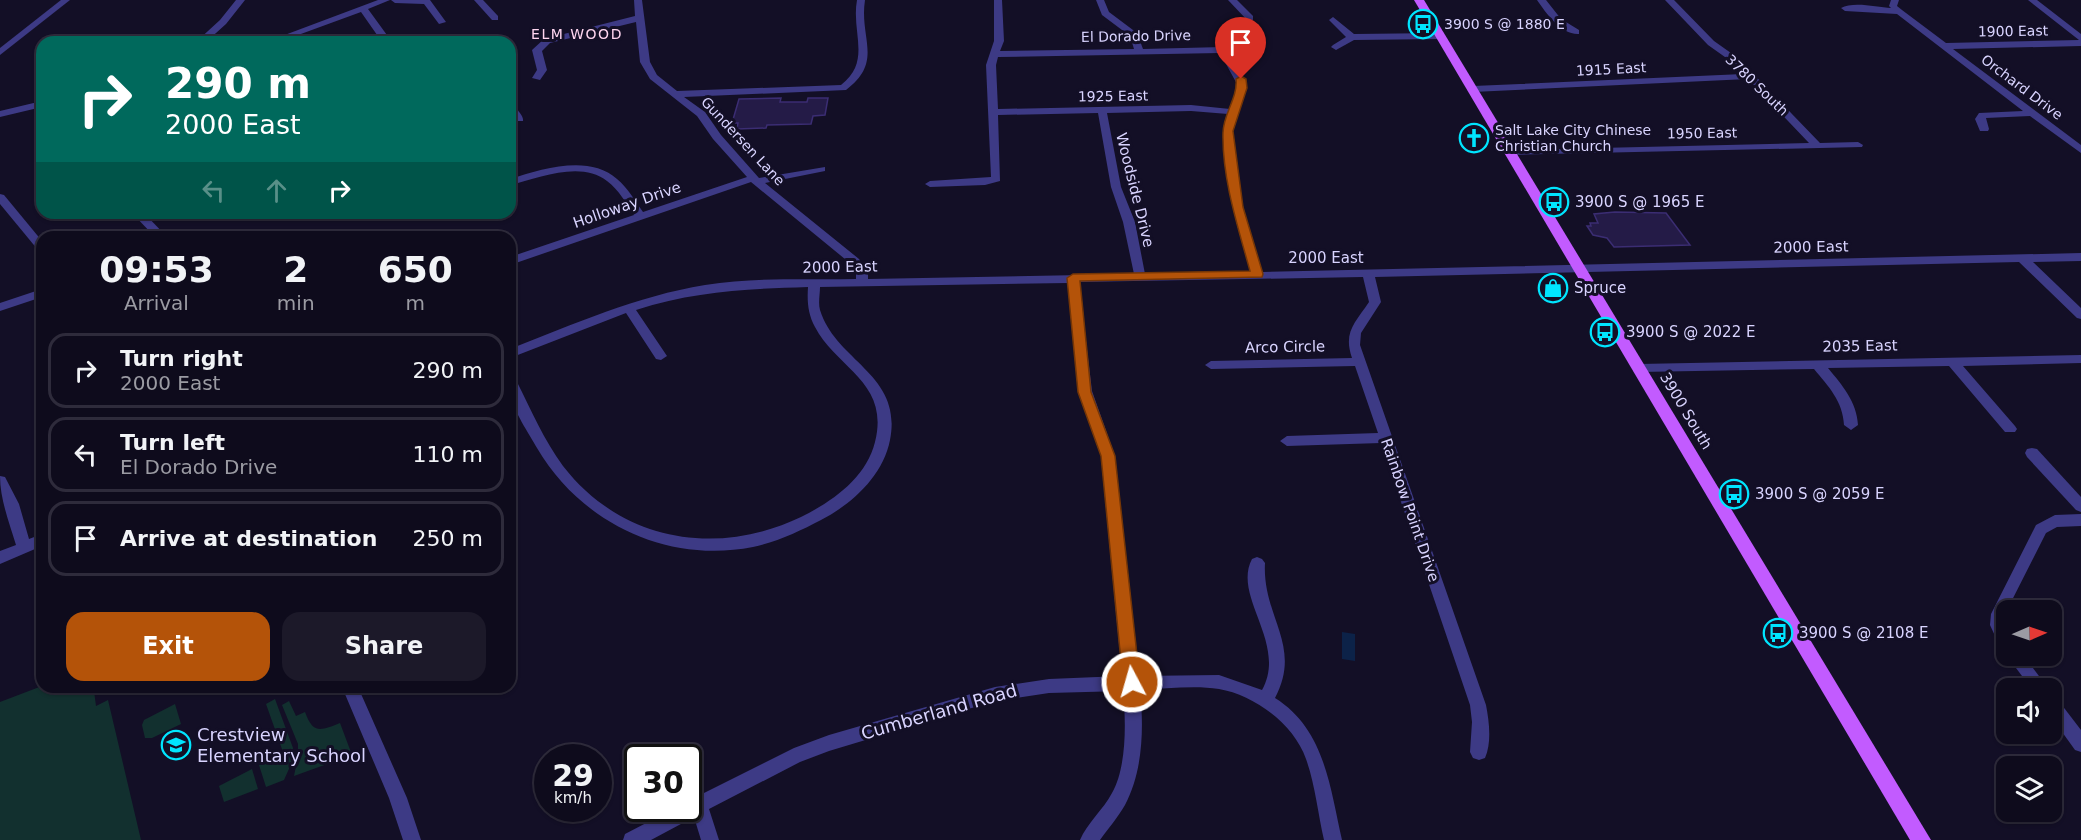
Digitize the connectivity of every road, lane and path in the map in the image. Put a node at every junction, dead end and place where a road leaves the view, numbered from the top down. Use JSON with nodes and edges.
{"nodes":[{"id":1,"x":66,"y":0,"type":"edge"},
{"id":2,"x":241,"y":0,"type":"edge"},
{"id":3,"x":386,"y":0,"type":"edge"},
{"id":4,"x":395,"y":0,"type":"edge"},
{"id":5,"x":478,"y":0,"type":"edge"},
{"id":6,"x":638,"y":0,"type":"edge"},
{"id":7,"x":861,"y":0,"type":"edge"},
{"id":8,"x":998,"y":0,"type":"edge"},
{"id":9,"x":1100,"y":0,"type":"edge"},
{"id":10,"x":1232,"y":0,"type":"edge"},
{"id":11,"x":1419,"y":0,"type":"edge"},
{"id":12,"x":1541,"y":0,"type":"edge"},
{"id":13,"x":1669,"y":0,"type":"edge"},
{"id":14,"x":1895,"y":0,"type":"edge"},
{"id":15,"x":2032,"y":0,"type":"edge"},
{"id":16,"x":362,"y":4,"type":"edge"},
{"id":17,"x":1845,"y":8,"type":"dead end"},
{"id":18,"x":1899,"y":12,"type":"junction"},
{"id":19,"x":495,"y":18,"type":"dead end"},
{"id":20,"x":640,"y":18,"type":"junction"},
{"id":21,"x":1250,"y":18,"type":"dead end"},
{"id":22,"x":1333,"y":21,"type":"dead end"},
{"id":23,"x":442,"y":22,"type":"dead end"},
{"id":24,"x":1576,"y":32,"type":"dead end"},
{"id":25,"x":208,"y":36,"type":"edge"},
{"id":26,"x":300,"y":36,"type":"edge"},
{"id":27,"x":383,"y":36,"type":"edge"},
{"id":28,"x":1441,"y":36,"type":"junction"},
{"id":29,"x":1352,"y":37,"type":"junction"},
{"id":30,"x":2081,"y":38,"type":"edge"},
{"id":31,"x":2081,"y":43,"type":"edge"},
{"id":32,"x":1946,"y":46,"type":"junction"},
{"id":33,"x":1336,"y":47,"type":"dead end"},
{"id":34,"x":1138,"y":51,"type":"junction"},
{"id":35,"x":0,"y":52,"type":"edge"},
{"id":36,"x":995,"y":54,"type":"junction"},
{"id":37,"x":1751,"y":76,"type":"junction"},
{"id":38,"x":537,"y":78,"type":"dead end"},
{"id":39,"x":1473,"y":89,"type":"junction"},
{"id":40,"x":675,"y":94,"type":"junction"},
{"id":41,"x":36,"y":105,"type":"edge"},
{"id":42,"x":1102,"y":110,"type":"junction"},
{"id":43,"x":993,"y":112,"type":"junction"},
{"id":44,"x":1234,"y":112,"type":"junction"},
{"id":45,"x":2035,"y":113,"type":"junction"},
{"id":46,"x":0,"y":114,"type":"edge"},
{"id":47,"x":516,"y":115,"type":"edge"},
{"id":48,"x":519,"y":119,"type":"dead end"},
{"id":49,"x":1984,"y":129,"type":"dead end"},
{"id":50,"x":1858,"y":145,"type":"dead end"},
{"id":51,"x":1817,"y":146,"type":"junction"},
{"id":52,"x":2081,"y":150,"type":"edge"},
{"id":53,"x":1511,"y":153,"type":"junction"},
{"id":54,"x":821,"y":169,"type":"dead end"},
{"id":55,"x":516,"y":180,"type":"edge"},
{"id":56,"x":755,"y":180,"type":"junction"},
{"id":57,"x":930,"y":183,"type":"dead end"},
{"id":58,"x":0,"y":197,"type":"edge"},
{"id":59,"x":640,"y":216,"type":"junction"},
{"id":60,"x":144,"y":219,"type":"edge"},
{"id":61,"x":155,"y":231,"type":"edge"},
{"id":62,"x":36,"y":241,"type":"edge"},
{"id":63,"x":2081,"y":257,"type":"edge"},
{"id":64,"x":2022,"y":258,"type":"junction"},
{"id":65,"x":516,"y":259,"type":"edge"},
{"id":66,"x":1579,"y":267,"type":"junction"},
{"id":67,"x":1368,"y":273,"type":"junction"},
{"id":68,"x":1257,"y":274,"type":"junction"},
{"id":69,"x":1140,"y":276,"type":"junction"},
{"id":70,"x":1073,"y":278,"type":"junction"},
{"id":71,"x":862,"y":282,"type":"junction"},
{"id":72,"x":814,"y":283,"type":"junction"},
{"id":73,"x":36,"y":295,"type":"edge"},
{"id":74,"x":0,"y":307,"type":"edge"},
{"id":75,"x":629,"y":309,"type":"junction"},
{"id":76,"x":2081,"y":315,"type":"edge"},
{"id":77,"x":516,"y":352,"type":"edge"},
{"id":78,"x":661,"y":356,"type":"dead end"},
{"id":79,"x":2081,"y":359,"type":"edge"},
{"id":80,"x":1951,"y":360,"type":"junction"},
{"id":81,"x":1359,"y":362,"type":"junction"},
{"id":82,"x":1816,"y":363,"type":"junction"},
{"id":83,"x":1211,"y":365,"type":"dead end"},
{"id":84,"x":1639,"y":368,"type":"junction"},
{"id":85,"x":516,"y":394,"type":"edge"},
{"id":86,"x":1851,"y":425,"type":"dead end"},
{"id":87,"x":2010,"y":429,"type":"dead end"},
{"id":88,"x":1385,"y":438,"type":"junction"},
{"id":89,"x":1287,"y":441,"type":"dead end"},
{"id":90,"x":2032,"y":453,"type":"dead end"},
{"id":91,"x":0,"y":481,"type":"edge"},
{"id":92,"x":2081,"y":506,"type":"edge"},
{"id":93,"x":2081,"y":520,"type":"edge"},
{"id":94,"x":36,"y":543,"type":"edge"},
{"id":95,"x":24,"y":548,"type":"junction"},
{"id":96,"x":0,"y":558,"type":"edge"},
{"id":97,"x":1257,"y":563,"type":"dead end"},
{"id":98,"x":2006,"y":600,"type":"edge"},
{"id":99,"x":2023,"y":666,"type":"edge"},
{"id":100,"x":2032,"y":678,"type":"edge"},
{"id":101,"x":1132,"y":682,"type":"junction"},
{"id":102,"x":353,"y":693,"type":"edge"},
{"id":103,"x":1265,"y":700,"type":"junction"},
{"id":104,"x":2062,"y":718,"type":"edge"},
{"id":105,"x":2081,"y":744,"type":"edge"},
{"id":106,"x":1479,"y":752,"type":"dead end"},
{"id":107,"x":702,"y":803,"type":"edge"},
{"id":108,"x":702,"y":815,"type":"edge"},
{"id":109,"x":666,"y":822,"type":"edge"},
{"id":110,"x":412,"y":840,"type":"edge"},
{"id":111,"x":632,"y":840,"type":"edge"},
{"id":112,"x":710,"y":840,"type":"edge"},
{"id":113,"x":1089,"y":840,"type":"edge"},
{"id":114,"x":1333,"y":840,"type":"edge"},
{"id":115,"x":1922,"y":840,"type":"edge"}],
"edges":[{"from":1,"to":35,"type":"street"},
{"from":2,"to":25,"type":"street"},
{"from":3,"to":16,"type":"street"},
{"from":4,"to":23,"type":"street"},
{"from":5,"to":19,"type":"street"},
{"from":6,"to":20,"type":"street","name":"Gundersen Lane"},
{"from":7,"to":40,"type":"street"},
{"from":8,"to":36,"type":"street"},
{"from":9,"to":34,"type":"street"},
{"from":10,"to":21,"type":"street"},
{"from":11,"to":28,"type":"main road","name":"3900 South"},
{"from":12,"to":24,"type":"street"},
{"from":13,"to":37,"type":"street","name":"3780 South"},
{"from":14,"to":18,"type":"street"},
{"from":15,"to":30,"type":"street"},
{"from":16,"to":26,"type":"street"},
{"from":16,"to":27,"type":"street"},
{"from":17,"to":18,"type":"street"},
{"from":18,"to":32,"type":"street","name":"Orchard Drive"},
{"from":20,"to":38,"type":"street"},
{"from":20,"to":40,"type":"street","name":"Gundersen Lane"},
{"from":22,"to":29,"type":"street"},
{"from":28,"to":29,"type":"street"},
{"from":28,"to":39,"type":"main road","name":"3900 South"},
{"from":29,"to":33,"type":"street"},
{"from":31,"to":32,"type":"street","name":"1900 East"},
{"from":32,"to":45,"type":"street","name":"Orchard Drive"},
{"from":34,"to":36,"type":"street","name":"El Dorado Drive"},
{"from":34,"to":44,"type":"street","name":"El Dorado Drive"},
{"from":36,"to":43,"type":"street"},
{"from":37,"to":39,"type":"street","name":"1915 East"},
{"from":37,"to":51,"type":"street","name":"3780 South"},
{"from":39,"to":53,"type":"main road","name":"3900 South"},
{"from":40,"to":56,"type":"street","name":"Gundersen Lane"},
{"from":41,"to":46,"type":"street"},
{"from":42,"to":43,"type":"street","name":"1925 East"},
{"from":42,"to":44,"type":"street","name":"1925 East"},
{"from":42,"to":69,"type":"street","name":"Woodside Drive"},
{"from":43,"to":57,"type":"street"},
{"from":44,"to":68,"type":"street","name":"El Dorado Drive"},
{"from":45,"to":49,"type":"street"},
{"from":45,"to":52,"type":"street","name":"Orchard Drive"},
{"from":47,"to":48,"type":"street"},
{"from":50,"to":51,"type":"street","name":"1950 East"},
{"from":51,"to":53,"type":"street","name":"1950 East"},
{"from":53,"to":66,"type":"main road","name":"3900 South"},
{"from":54,"to":56,"type":"street","name":"Holloway Drive"},
{"from":55,"to":59,"type":"street"},
{"from":56,"to":59,"type":"street","name":"Holloway Drive"},
{"from":56,"to":71,"type":"street","name":"Gundersen Lane"},
{"from":58,"to":62,"type":"street"},
{"from":59,"to":65,"type":"street","name":"Holloway Drive"},
{"from":60,"to":61,"type":"street"},
{"from":63,"to":64,"type":"street","name":"2000 East"},
{"from":64,"to":66,"type":"street","name":"2000 East"},
{"from":64,"to":76,"type":"street"},
{"from":66,"to":67,"type":"street","name":"2000 East"},
{"from":66,"to":84,"type":"main road","name":"3900 South"},
{"from":67,"to":68,"type":"street","name":"2000 East"},
{"from":67,"to":81,"type":"street","name":"Rainbow Point Drive"},
{"from":68,"to":69,"type":"street","name":"2000 East"},
{"from":69,"to":70,"type":"street","name":"2000 East"},
{"from":70,"to":71,"type":"street","name":"2000 East"},
{"from":70,"to":101,"type":"street"},
{"from":71,"to":72,"type":"street","name":"2000 East"},
{"from":72,"to":75,"type":"street","name":"2000 East"},
{"from":72,"to":85,"type":"street"},
{"from":73,"to":74,"type":"street"},
{"from":75,"to":77,"type":"street","name":"2000 East"},
{"from":75,"to":78,"type":"street"},
{"from":79,"to":80,"type":"street","name":"2035 East"},
{"from":80,"to":82,"type":"street","name":"2035 East"},
{"from":80,"to":87,"type":"street"},
{"from":81,"to":83,"type":"street","name":"Arco Circle"},
{"from":81,"to":88,"type":"street","name":"Rainbow Point Drive"},
{"from":82,"to":84,"type":"street","name":"2035 East"},
{"from":82,"to":86,"type":"street"},
{"from":84,"to":115,"type":"main road","name":"3900 South"},
{"from":88,"to":89,"type":"street"},
{"from":88,"to":106,"type":"street","name":"Rainbow Point Drive"},
{"from":90,"to":92,"type":"street"},
{"from":91,"to":95,"type":"street"},
{"from":93,"to":98,"type":"street"},
{"from":94,"to":95,"type":"street"},
{"from":95,"to":96,"type":"street"},
{"from":97,"to":103,"type":"street"},
{"from":99,"to":100,"type":"street"},
{"from":101,"to":103,"type":"street","name":"Cumberland Road"},
{"from":101,"to":107,"type":"street","name":"Cumberland Road"},
{"from":101,"to":113,"type":"street"},
{"from":102,"to":110,"type":"street"},
{"from":103,"to":114,"type":"street","name":"Cumberland Road"},
{"from":104,"to":105,"type":"street"},
{"from":108,"to":112,"type":"street"},
{"from":109,"to":111,"type":"street","name":"Cumberland Road"}]}
